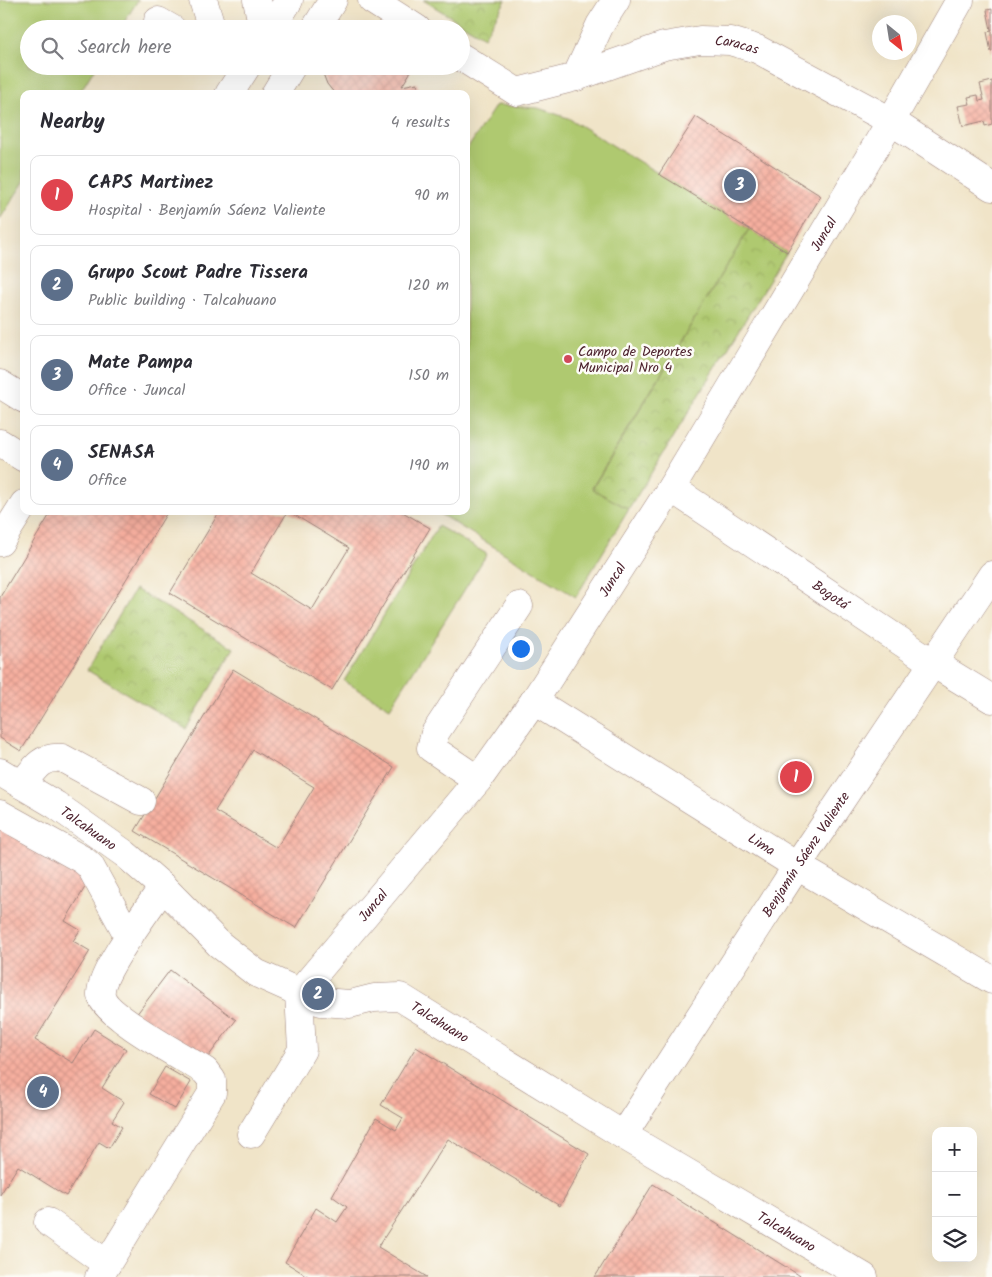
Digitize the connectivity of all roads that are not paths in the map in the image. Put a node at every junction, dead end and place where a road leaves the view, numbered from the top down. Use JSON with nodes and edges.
{"nodes":[{"id":1,"x":203,"y":0,"type":"edge"},
{"id":2,"x":256,"y":0,"type":"edge"},
{"id":3,"x":289,"y":0,"type":"edge"},
{"id":4,"x":333,"y":0,"type":"edge"},
{"id":5,"x":372,"y":0,"type":"edge"},
{"id":6,"x":616,"y":0,"type":"edge"},
{"id":7,"x":960,"y":0,"type":"edge"},
{"id":8,"x":209,"y":20,"type":"edge"},
{"id":9,"x":261,"y":20,"type":"edge"},
{"id":10,"x":277,"y":20,"type":"edge"},
{"id":11,"x":321,"y":20,"type":"edge"},
{"id":12,"x":403,"y":20,"type":"edge"},
{"id":13,"x":470,"y":63,"type":"edge"},
{"id":14,"x":237,"y":75,"type":"edge"},
{"id":15,"x":287,"y":75,"type":"edge"},
{"id":16,"x":576,"y":77,"type":"junction"},
{"id":17,"x":227,"y":84,"type":"edge"},
{"id":18,"x":277,"y":90,"type":"edge"},
{"id":19,"x":891,"y":121,"type":"junction"},
{"id":20,"x":992,"y":187,"type":"edge"},
{"id":21,"x":0,"y":384,"type":"edge"},
{"id":22,"x":20,"y":396,"type":"edge"},
{"id":23,"x":0,"y":443,"type":"edge"},
{"id":24,"x":20,"y":456,"type":"edge"},
{"id":25,"x":670,"y":488,"type":"junction"},
{"id":26,"x":20,"y":510,"type":"edge"},
{"id":27,"x":0,"y":542,"type":"edge"},
{"id":28,"x":992,"y":575,"type":"edge"},
{"id":29,"x":519,"y":606,"type":"dead end"},
{"id":30,"x":933,"y":663,"type":"junction"},
{"id":31,"x":992,"y":699,"type":"edge"},
{"id":32,"x":534,"y":701,"type":"junction"},
{"id":33,"x":11,"y":778,"type":"edge"},
{"id":34,"x":478,"y":780,"type":"junction"},
{"id":35,"x":140,"y":801,"type":"dead end"},
{"id":36,"x":0,"y":814,"type":"edge"},
{"id":37,"x":797,"y":866,"type":"junction"},
{"id":38,"x":163,"y":887,"type":"junction"},
{"id":39,"x":129,"y":937,"type":"junction"},
{"id":40,"x":992,"y":980,"type":"edge"},
{"id":41,"x":299,"y":994,"type":"junction"},
{"id":42,"x":251,"y":1134,"type":"dead end"},
{"id":43,"x":624,"y":1135,"type":"junction"},
{"id":44,"x":48,"y":1222,"type":"dead end"},
{"id":45,"x":103,"y":1270,"type":"edge"},
{"id":46,"x":864,"y":1277,"type":"edge"}],
"edges":[{"from":1,"to":8,"type":"street"},
{"from":2,"to":9,"type":"street"},
{"from":3,"to":10,"type":"street"},
{"from":4,"to":11,"type":"street"},
{"from":5,"to":12,"type":"street"},
{"from":6,"to":16,"type":"street"},
{"from":7,"to":19,"type":"street","name":"Juncal"},
{"from":13,"to":16,"type":"street","name":"Caracas"},
{"from":14,"to":17,"type":"street"},
{"from":15,"to":18,"type":"street"},
{"from":16,"to":19,"type":"street","name":"Caracas"},
{"from":19,"to":20,"type":"street","name":"Caracas"},
{"from":19,"to":25,"type":"street","name":"Juncal"},
{"from":21,"to":22,"type":"street"},
{"from":23,"to":24,"type":"street"},
{"from":25,"to":30,"type":"street","name":"Bogotá"},
{"from":25,"to":32,"type":"street","name":"Juncal"},
{"from":26,"to":27,"type":"street"},
{"from":28,"to":30,"type":"street","name":"Benjamín Sáenz Valiente"},
{"from":29,"to":34,"type":"street"},
{"from":30,"to":31,"type":"street","name":"Bogotá"},
{"from":30,"to":37,"type":"street","name":"Benjamín Sáenz Valiente"},
{"from":32,"to":34,"type":"street","name":"Juncal"},
{"from":32,"to":37,"type":"street","name":"Lima"},
{"from":33,"to":35,"type":"street"},
{"from":33,"to":38,"type":"street","name":"Talcahuano"},
{"from":34,"to":41,"type":"street","name":"Juncal"},
{"from":36,"to":39,"type":"street"},
{"from":37,"to":40,"type":"street","name":"Lima"},
{"from":37,"to":43,"type":"street","name":"Benjamín Sáenz Valiente"},
{"from":38,"to":39,"type":"street"},
{"from":38,"to":41,"type":"street","name":"Talcahuano"},
{"from":39,"to":45,"type":"street"},
{"from":41,"to":42,"type":"street"},
{"from":41,"to":43,"type":"street","name":"Talcahuano"},
{"from":43,"to":46,"type":"street","name":"Talcahuano"},
{"from":44,"to":45,"type":"street"}]}
